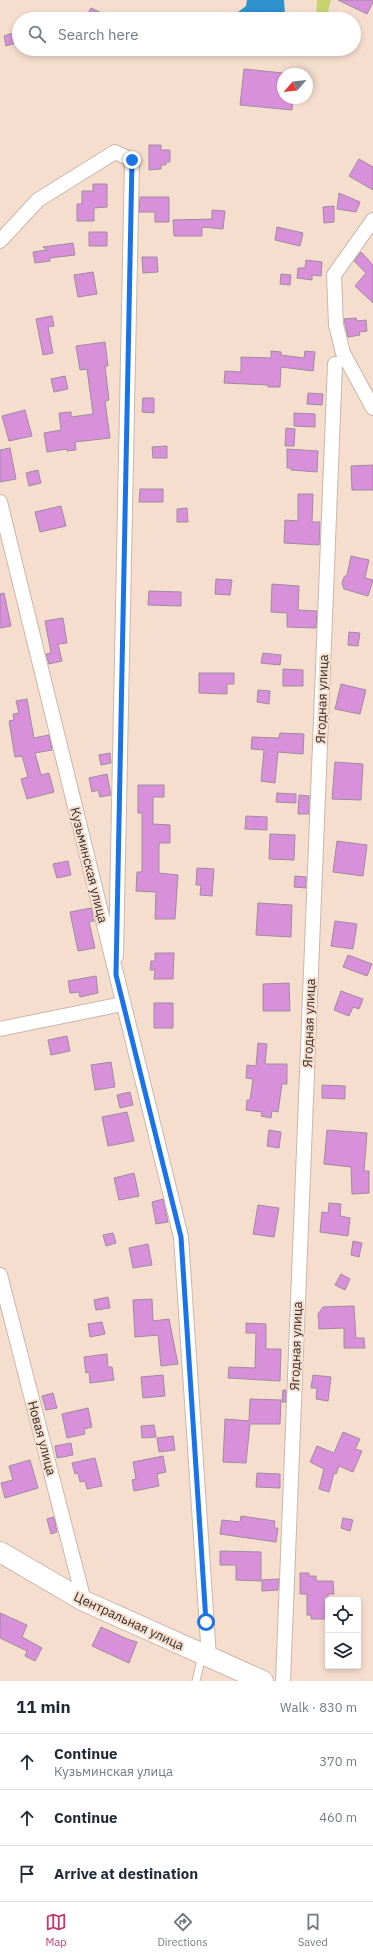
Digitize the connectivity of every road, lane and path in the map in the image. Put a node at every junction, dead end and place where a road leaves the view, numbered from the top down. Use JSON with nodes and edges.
{"nodes":[{"id":1,"x":373,"y":220,"type":"edge"},
{"id":2,"x":0,"y":241,"type":"edge"},
{"id":3,"x":335,"y":364,"type":"dead end"},
{"id":4,"x":372,"y":403,"type":"edge"},
{"id":5,"x":0,"y":502,"type":"edge"},
{"id":6,"x":116,"y":975,"type":"junction"},
{"id":7,"x":122,"y":1004,"type":"junction"},
{"id":8,"x":0,"y":1029,"type":"edge"},
{"id":9,"x":0,"y":1275,"type":"edge"},
{"id":10,"x":0,"y":1552,"type":"edge"},
{"id":11,"x":84,"y":1601,"type":"junction"},
{"id":12,"x":205,"y":1656,"type":"junction"},
{"id":13,"x":196,"y":1681,"type":"edge"},
{"id":14,"x":263,"y":1681,"type":"edge"},
{"id":15,"x":283,"y":1681,"type":"edge"}],
"edges":[{"from":1,"to":4,"type":"street"},
{"from":2,"to":6,"type":"street"},
{"from":3,"to":15,"type":"street","name":"Ягодная улица"},
{"from":5,"to":6,"type":"street","name":"Кузьминская улица"},
{"from":6,"to":7,"type":"street","name":"Кузьминская улица"},
{"from":7,"to":8,"type":"street"},
{"from":7,"to":12,"type":"street","name":"Кузьминская улица"},
{"from":9,"to":11,"type":"street","name":"Новая улица"},
{"from":10,"to":11,"type":"street","name":"Центральная улица"},
{"from":11,"to":12,"type":"street","name":"Центральная улица"},
{"from":12,"to":13,"type":"lane"},
{"from":12,"to":14,"type":"street","name":"Центральная улица"}]}
